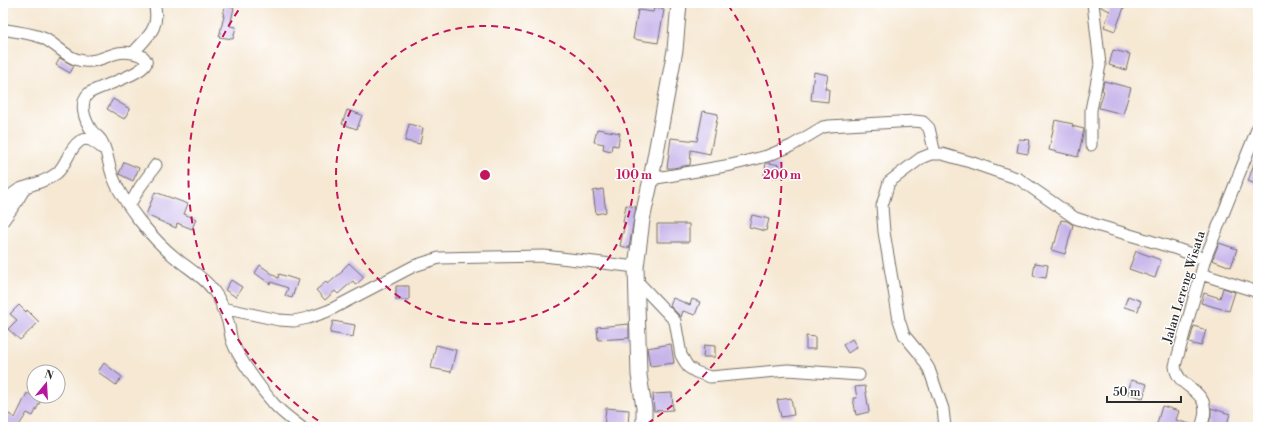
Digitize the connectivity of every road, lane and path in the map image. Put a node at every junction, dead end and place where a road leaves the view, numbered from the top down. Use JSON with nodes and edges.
{"nodes":[{"id":1,"x":154,"y":3,"type":"edge"},
{"id":2,"x":679,"y":3,"type":"edge"},
{"id":3,"x":1093,"y":3,"type":"edge"},
{"id":4,"x":3,"y":29,"type":"edge"},
{"id":5,"x":133,"y":53,"type":"junction"},
{"id":6,"x":1258,"y":127,"type":"edge"},
{"id":7,"x":1091,"y":145,"type":"dead end"},
{"id":8,"x":106,"y":150,"type":"junction"},
{"id":9,"x":935,"y":154,"type":"junction"},
{"id":10,"x":156,"y":164,"type":"dead end"},
{"id":11,"x":651,"y":179,"type":"junction"},
{"id":12,"x":25,"y":188,"type":"junction"},
{"id":13,"x":3,"y":202,"type":"edge"},
{"id":14,"x":129,"y":206,"type":"junction"},
{"id":15,"x":3,"y":221,"type":"edge"},
{"id":16,"x":1205,"y":259,"type":"junction"},
{"id":17,"x":636,"y":274,"type":"junction"},
{"id":18,"x":1201,"y":274,"type":"junction"},
{"id":19,"x":1258,"y":292,"type":"edge"},
{"id":20,"x":222,"y":308,"type":"junction"},
{"id":21,"x":859,"y":375,"type":"dead end"},
{"id":22,"x":301,"y":427,"type":"edge"},
{"id":23,"x":644,"y":427,"type":"edge"},
{"id":24,"x":945,"y":427,"type":"edge"},
{"id":25,"x":1201,"y":427,"type":"edge"}],
"edges":[{"from":1,"to":5,"type":"street"},
{"from":2,"to":11,"type":"street"},
{"from":3,"to":7,"type":"street"},
{"from":4,"to":5,"type":"street"},
{"from":5,"to":8,"type":"street"},
{"from":6,"to":16,"type":"street","name":"Jalan Lereng Wisata"},
{"from":8,"to":12,"type":"street"},
{"from":8,"to":14,"type":"street"},
{"from":9,"to":11,"type":"street"},
{"from":9,"to":16,"type":"street"},
{"from":9,"to":24,"type":"street"},
{"from":10,"to":14,"type":"street"},
{"from":11,"to":17,"type":"street"},
{"from":12,"to":13,"type":"street"},
{"from":12,"to":15,"type":"street"},
{"from":14,"to":20,"type":"street"},
{"from":16,"to":18,"type":"street","name":"Jalan Lereng Wisata"},
{"from":17,"to":20,"type":"street"},
{"from":17,"to":21,"type":"street"},
{"from":17,"to":23,"type":"street"},
{"from":18,"to":19,"type":"street"},
{"from":18,"to":25,"type":"street","name":"Jalan Lereng Wisata"},
{"from":20,"to":22,"type":"street"}]}
